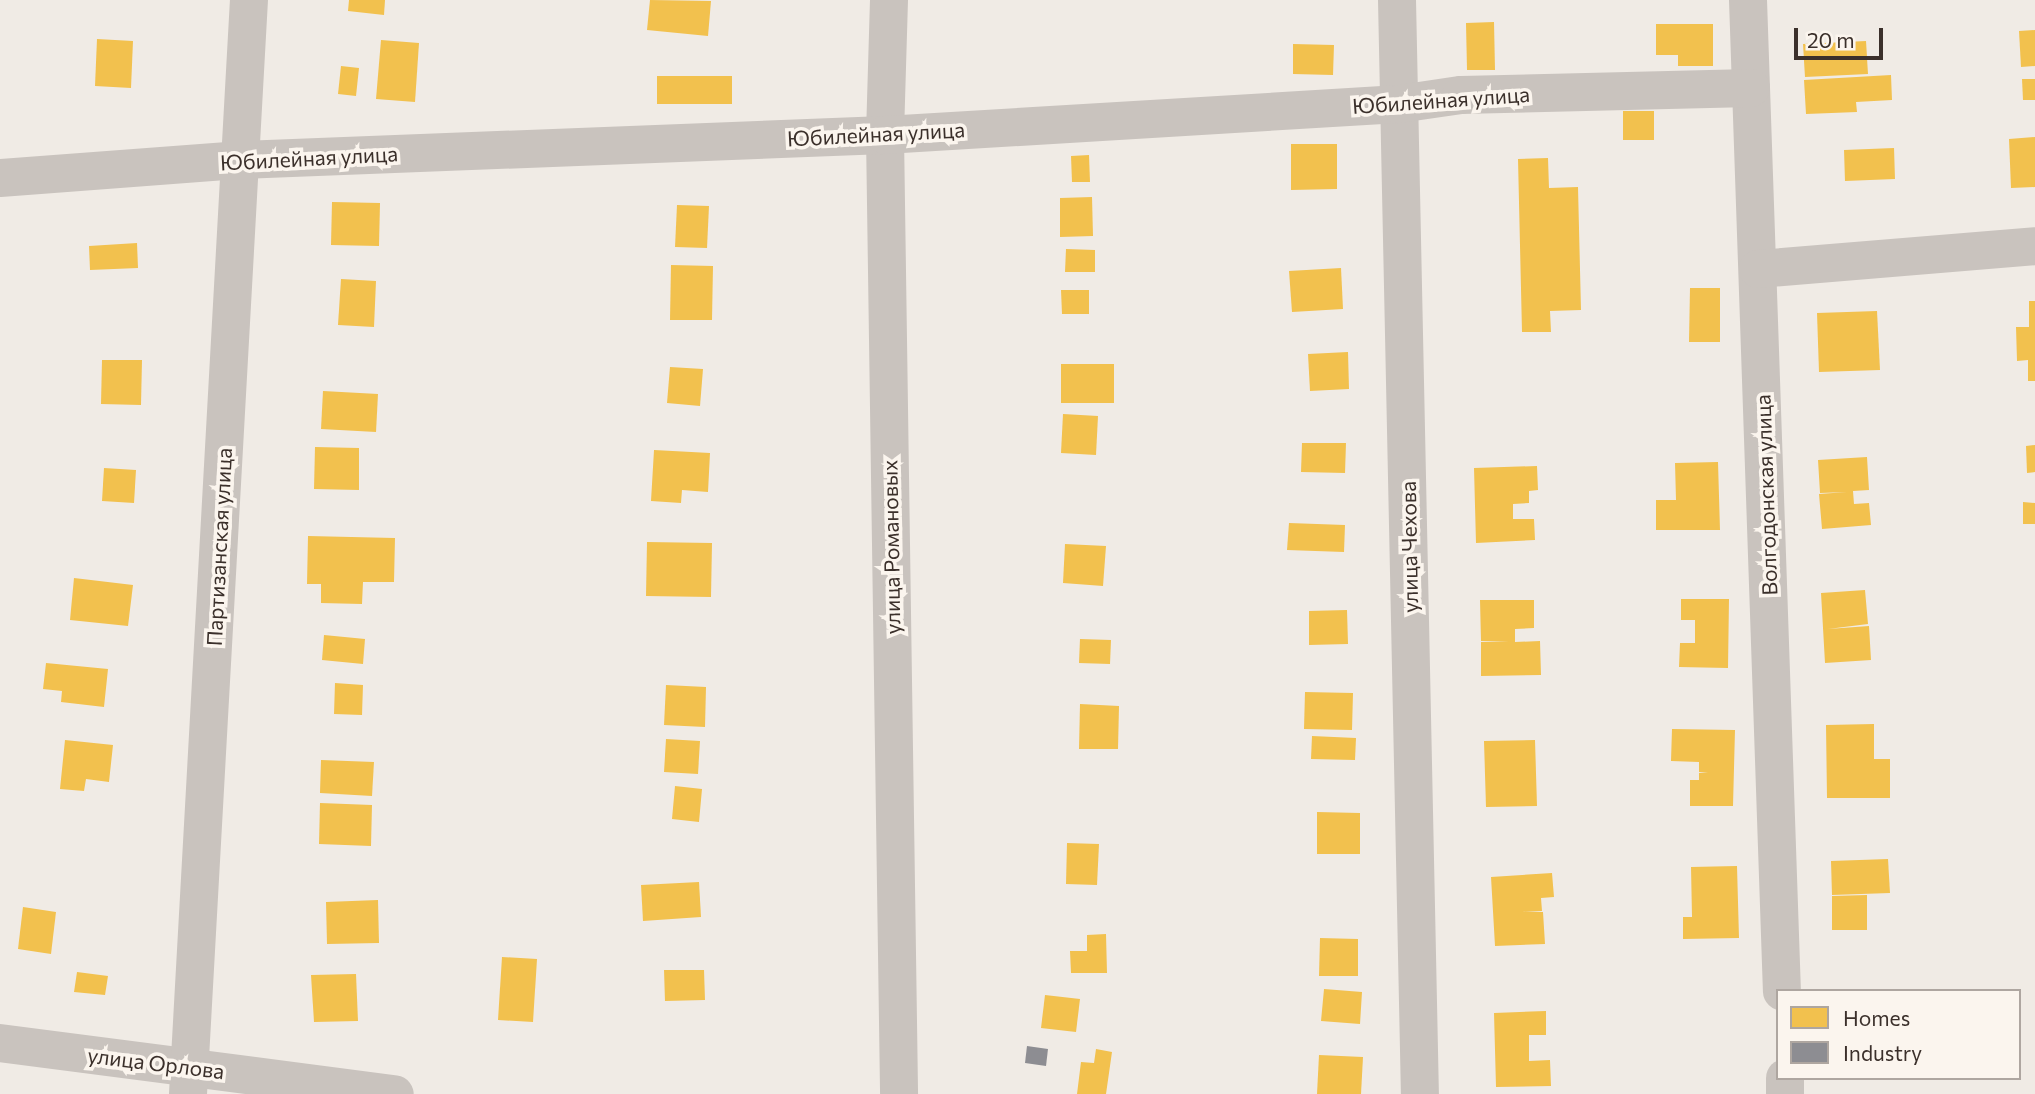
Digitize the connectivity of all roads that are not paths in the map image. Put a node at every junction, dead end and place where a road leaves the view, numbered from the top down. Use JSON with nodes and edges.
{"nodes":[{"id":1,"x":249,"y":0,"type":"edge"},
{"id":2,"x":889,"y":0,"type":"edge"},
{"id":3,"x":1397,"y":0,"type":"edge"},
{"id":4,"x":1748,"y":0,"type":"edge"},
{"id":5,"x":1751,"y":88,"type":"junction"},
{"id":6,"x":1399,"y":104,"type":"junction"},
{"id":7,"x":885,"y":135,"type":"junction"},
{"id":8,"x":241,"y":160,"type":"junction"},
{"id":9,"x":0,"y":178,"type":"edge"},
{"id":10,"x":2035,"y":246,"type":"edge"},
{"id":11,"x":1758,"y":269,"type":"junction"},
{"id":12,"x":1782,"y":989,"type":"edge"},
{"id":13,"x":0,"y":1042,"type":"edge"},
{"id":14,"x":188,"y":1081,"type":"edge"},
{"id":15,"x":395,"y":1094,"type":"edge"},
{"id":16,"x":899,"y":1094,"type":"edge"},
{"id":17,"x":1420,"y":1094,"type":"edge"}],
"edges":[{"from":1,"to":8,"type":"street","name":"Партизанская улица"},
{"from":2,"to":7,"type":"street","name":"улица Романовых"},
{"from":3,"to":6,"type":"street","name":"улица Чехова"},
{"from":4,"to":5,"type":"street","name":"Волгодонская улица"},
{"from":5,"to":6,"type":"street","name":"Юбилейная улица"},
{"from":5,"to":11,"type":"street","name":"Волгодонская улица"},
{"from":6,"to":7,"type":"street","name":"Юбилейная улица"},
{"from":6,"to":17,"type":"street","name":"улица Чехова"},
{"from":7,"to":8,"type":"street","name":"Юбилейная улица"},
{"from":7,"to":16,"type":"street","name":"улица Романовых"},
{"from":8,"to":9,"type":"street","name":"Юбилейная улица"},
{"from":8,"to":14,"type":"street","name":"Партизанская улица"},
{"from":10,"to":11,"type":"street"},
{"from":11,"to":12,"type":"street","name":"Волгодонская улица"},
{"from":13,"to":14,"type":"street","name":"улица Орлова"},
{"from":14,"to":15,"type":"street","name":"улица Орлова"}]}
